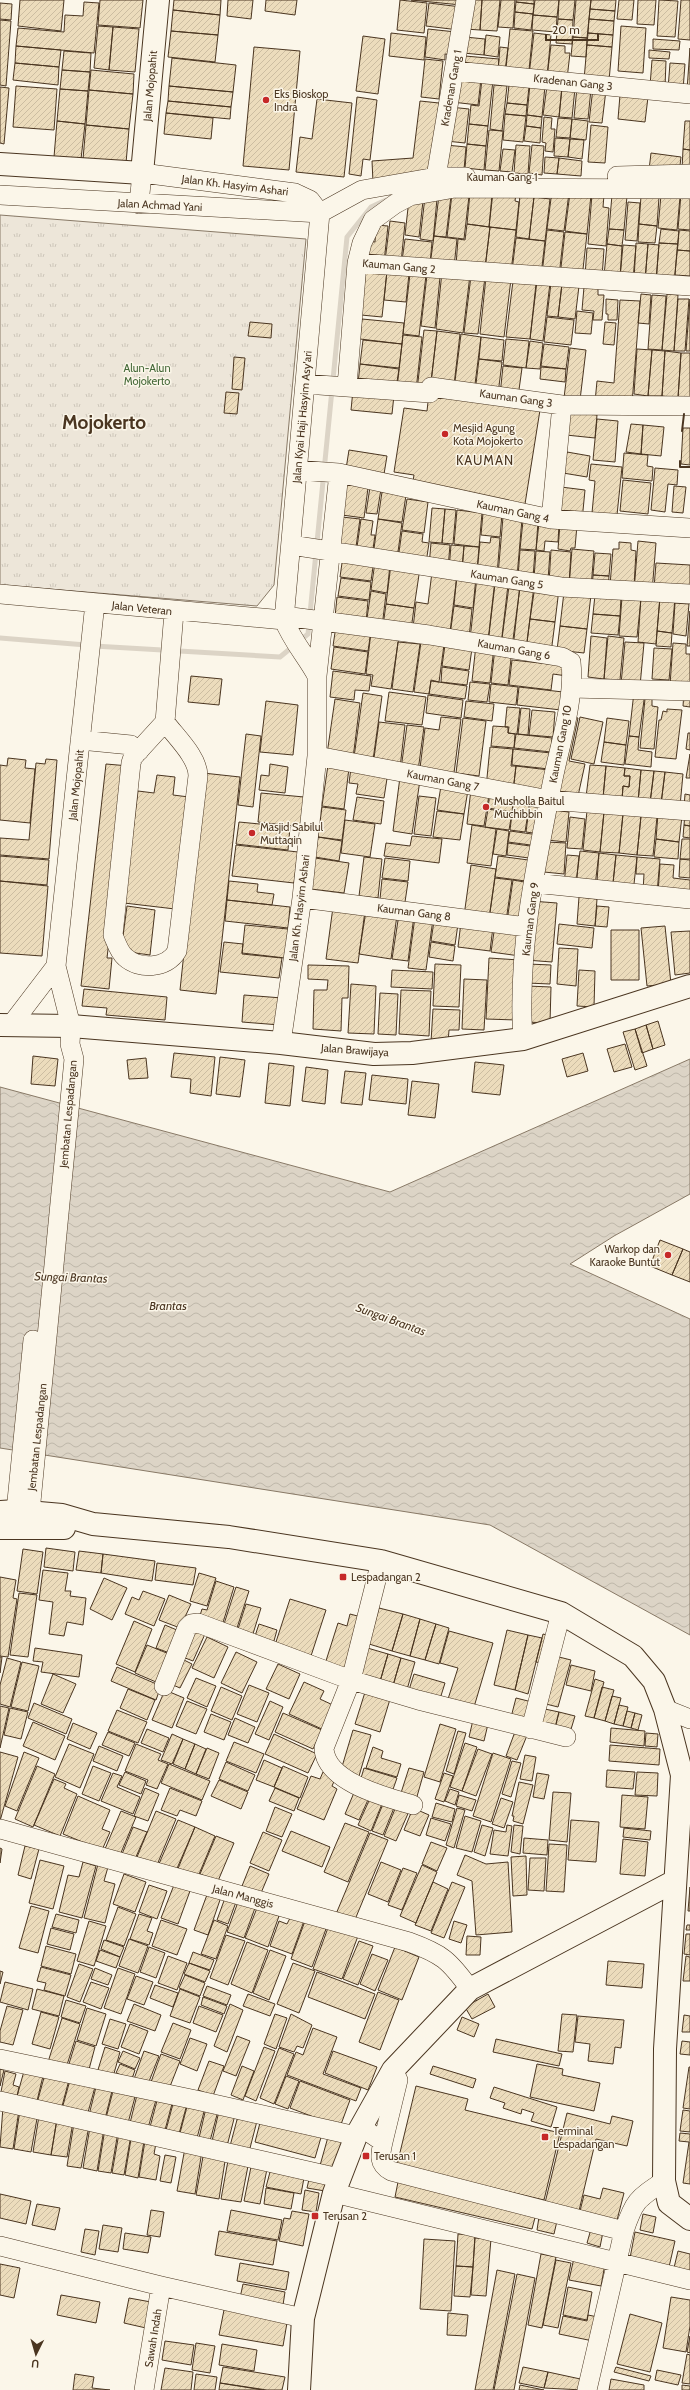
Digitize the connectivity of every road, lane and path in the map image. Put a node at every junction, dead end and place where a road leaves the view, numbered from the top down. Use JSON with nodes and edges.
{"nodes":[{"id":1,"x":158,"y":0,"type":"edge"},
{"id":2,"x":466,"y":0,"type":"edge"},
{"id":3,"x":455,"y":71,"type":"junction"},
{"id":4,"x":690,"y":94,"type":"edge"},
{"id":5,"x":0,"y":164,"type":"edge"},
{"id":6,"x":142,"y":173,"type":"junction"},
{"id":7,"x":436,"y":177,"type":"junction"},
{"id":8,"x":685,"y":181,"type":"edge"},
{"id":9,"x":0,"y":195,"type":"edge"},
{"id":10,"x":139,"y":204,"type":"junction"},
{"id":11,"x":320,"y":213,"type":"junction"},
{"id":12,"x":357,"y":263,"type":"junction"},
{"id":13,"x":690,"y":286,"type":"edge"},
{"id":14,"x":305,"y":384,"type":"junction"},
{"id":15,"x":339,"y":386,"type":"junction"},
{"id":16,"x":562,"y":405,"type":"junction"},
{"id":17,"x":690,"y":406,"type":"edge"},
{"id":18,"x":297,"y":470,"type":"junction"},
{"id":19,"x":330,"y":472,"type":"junction"},
{"id":20,"x":551,"y":519,"type":"junction"},
{"id":21,"x":690,"y":528,"type":"edge"},
{"id":22,"x":291,"y":545,"type":"junction"},
{"id":23,"x":323,"y":549,"type":"junction"},
{"id":24,"x":0,"y":594,"type":"edge"},
{"id":25,"x":690,"y":594,"type":"edge"},
{"id":26,"x":95,"y":603,"type":"junction"},
{"id":27,"x":174,"y":620,"type":"junction"},
{"id":28,"x":299,"y":621,"type":"junction"},
{"id":29,"x":317,"y":676,"type":"junction"},
{"id":30,"x":571,"y":688,"type":"junction"},
{"id":31,"x":690,"y":691,"type":"edge"},
{"id":32,"x":165,"y":722,"type":"junction"},
{"id":33,"x":80,"y":740,"type":"junction"},
{"id":34,"x":139,"y":751,"type":"junction"},
{"id":35,"x":317,"y":756,"type":"junction"},
{"id":36,"x":549,"y":800,"type":"junction"},
{"id":37,"x":690,"y":811,"type":"edge"},
{"id":38,"x":534,"y":883,"type":"junction"},
{"id":39,"x":302,"y":898,"type":"junction"},
{"id":40,"x":690,"y":899,"type":"edge"},
{"id":41,"x":527,"y":927,"type":"junction"},
{"id":42,"x":56,"y":966,"type":"junction"},
{"id":43,"x":690,"y":986,"type":"edge"},
{"id":44,"x":6,"y":1025,"type":"edge"},
{"id":45,"x":523,"y":1039,"type":"junction"},
{"id":46,"x":281,"y":1043,"type":"junction"},
{"id":47,"x":69,"y":1047,"type":"junction"},
{"id":48,"x":19,"y":1507,"type":"edge"},
{"id":49,"x":93,"y":1524,"type":"junction"},
{"id":50,"x":0,"y":1528,"type":"edge"},
{"id":51,"x":381,"y":1561,"type":"junction"},
{"id":52,"x":561,"y":1613,"type":"junction"},
{"id":53,"x":351,"y":1680,"type":"junction"},
{"id":54,"x":164,"y":1686,"type":"dead end"},
{"id":55,"x":665,"y":1708,"type":"junction"},
{"id":56,"x":690,"y":1719,"type":"edge"},
{"id":57,"x":530,"y":1729,"type":"junction"},
{"id":58,"x":566,"y":1737,"type":"dead end"},
{"id":59,"x":413,"y":1806,"type":"dead end"},
{"id":60,"x":0,"y":1829,"type":"edge"},
{"id":61,"x":675,"y":1882,"type":"junction"},
{"id":62,"x":470,"y":1989,"type":"junction"},
{"id":63,"x":0,"y":2059,"type":"edge"},
{"id":64,"x":393,"y":2070,"type":"junction"},
{"id":65,"x":0,"y":2101,"type":"edge"},
{"id":66,"x":359,"y":2131,"type":"junction"},
{"id":67,"x":383,"y":2142,"type":"junction"},
{"id":68,"x":664,"y":2181,"type":"junction"},
{"id":69,"x":336,"y":2185,"type":"junction"},
{"id":70,"x":690,"y":2218,"type":"edge"},
{"id":71,"x":624,"y":2231,"type":"junction"},
{"id":72,"x":0,"y":2246,"type":"edge"},
{"id":73,"x":617,"y":2262,"type":"junction"},
{"id":74,"x":690,"y":2280,"type":"edge"},
{"id":75,"x":161,"y":2286,"type":"junction"},
{"id":76,"x":303,"y":2318,"type":"junction"},
{"id":77,"x":144,"y":2390,"type":"edge"},
{"id":78,"x":299,"y":2390,"type":"edge"},
{"id":79,"x":587,"y":2390,"type":"edge"}],
"edges":[{"from":1,"to":6,"type":"main road","name":"Jalan Mojopahit"},
{"from":2,"to":3,"type":"street","name":"Kradenan Gang 1"},
{"from":3,"to":4,"type":"street","name":"Kradenan Gang 3"},
{"from":3,"to":7,"type":"street","name":"Kradenan Gang 1"},
{"from":5,"to":6,"type":"main road"},
{"from":6,"to":10,"type":"street"},
{"from":6,"to":11,"type":"street","name":"Jalan Kh. Hasyim Ashari"},
{"from":7,"to":8,"type":"street","name":"Kauman Gang 1"},
{"from":7,"to":11,"type":"street","name":"Kauman Gang 1"},
{"from":8,"to":12,"type":"street","name":"Kauman Gang 2"},
{"from":9,"to":10,"type":"street","name":"Jalan Achmad Yani"},
{"from":10,"to":11,"type":"street","name":"Jalan Achmad Yani"},
{"from":11,"to":14,"type":"street","name":"Jalan Kyai Haji Hasyim Asy'ari"},
{"from":12,"to":13,"type":"street","name":"Kauman Gang 2"},
{"from":12,"to":15,"type":"street"},
{"from":14,"to":15,"type":"street"},
{"from":14,"to":18,"type":"street","name":"Jalan Kyai Haji Hasyim Asy'ari"},
{"from":15,"to":16,"type":"street","name":"Kauman Gang 3"},
{"from":16,"to":17,"type":"street","name":"Kauman Gang 3"},
{"from":16,"to":20,"type":"street"},
{"from":18,"to":19,"type":"street","name":"Kauman Gang 4"},
{"from":18,"to":22,"type":"street","name":"Jalan Kyai Haji Hasyim Asy'ari"},
{"from":19,"to":20,"type":"street","name":"Kauman Gang 4"},
{"from":19,"to":23,"type":"street"},
{"from":20,"to":21,"type":"street","name":"Kauman Gang 4"},
{"from":22,"to":23,"type":"street","name":"Kauman Gang 5"},
{"from":22,"to":28,"type":"street","name":"Jalan Kyai Haji Hasyim Asy'ari"},
{"from":23,"to":25,"type":"street","name":"Kauman Gang 5"},
{"from":23,"to":28,"type":"street"},
{"from":24,"to":26,"type":"street","name":"Jalan Veteran"},
{"from":26,"to":27,"type":"street","name":"Jalan Veteran"},
{"from":26,"to":33,"type":"street","name":"Jalan Mojopahit"},
{"from":27,"to":28,"type":"street","name":"Jalan Veteran"},
{"from":27,"to":32,"type":"street"},
{"from":28,"to":29,"type":"street","name":"Jalan Kh. Hasyim Ashari"},
{"from":28,"to":29,"type":"street"},
{"from":28,"to":30,"type":"street","name":"Kauman Gang 6"},
{"from":29,"to":35,"type":"street","name":"Jalan Kh. Hasyim Ashari"},
{"from":30,"to":31,"type":"street"},
{"from":30,"to":36,"type":"street","name":"Kauman Gang 10"},
{"from":32,"to":34,"type":"street"},
{"from":32,"to":34,"type":"street"},
{"from":33,"to":34,"type":"street"},
{"from":33,"to":42,"type":"street","name":"Jalan Mojopahit"},
{"from":35,"to":36,"type":"street","name":"Kauman Gang 7"},
{"from":35,"to":39,"type":"street","name":"Jalan Kh. Hasyim Ashari"},
{"from":36,"to":37,"type":"street","name":"Kauman Gang 7"},
{"from":36,"to":38,"type":"street","name":"Kauman Gang 9"},
{"from":38,"to":40,"type":"street"},
{"from":38,"to":41,"type":"street","name":"Kauman Gang 9"},
{"from":39,"to":41,"type":"street","name":"Kauman Gang 8"},
{"from":39,"to":46,"type":"street","name":"Jalan Kh. Hasyim Ashari"},
{"from":41,"to":45,"type":"street","name":"Kauman Gang 9"},
{"from":42,"to":44,"type":"street"},
{"from":42,"to":47,"type":"street","name":"Jalan Mojopahit"},
{"from":43,"to":45,"type":"main road","name":"Jalan Brawijaya"},
{"from":44,"to":47,"type":"main road","name":"Jalan Brawijaya"},
{"from":45,"to":46,"type":"main road","name":"Jalan Brawijaya"},
{"from":46,"to":47,"type":"main road","name":"Jalan Brawijaya"},
{"from":47,"to":48,"type":"street","name":"Jembatan Lespadangan"},
{"from":48,"to":49,"type":"main road"},
{"from":49,"to":50,"type":"main road"},
{"from":49,"to":51,"type":"main road"},
{"from":51,"to":52,"type":"main road"},
{"from":51,"to":53,"type":"street"},
{"from":52,"to":55,"type":"main road"},
{"from":52,"to":57,"type":"street"},
{"from":53,"to":54,"type":"street"},
{"from":53,"to":57,"type":"street"},
{"from":53,"to":59,"type":"street"},
{"from":55,"to":56,"type":"street"},
{"from":55,"to":61,"type":"main road"},
{"from":57,"to":58,"type":"street"},
{"from":60,"to":62,"type":"street","name":"Jalan Manggis"},
{"from":61,"to":62,"type":"main road"},
{"from":61,"to":68,"type":"main road"},
{"from":62,"to":64,"type":"main road"},
{"from":63,"to":66,"type":"street"},
{"from":64,"to":66,"type":"main road"},
{"from":64,"to":67,"type":"street"},
{"from":65,"to":69,"type":"street"},
{"from":66,"to":67,"type":"street"},
{"from":66,"to":69,"type":"main road"},
{"from":67,"to":71,"type":"street"},
{"from":68,"to":70,"type":"main road"},
{"from":68,"to":71,"type":"street"},
{"from":69,"to":73,"type":"street"},
{"from":69,"to":76,"type":"main road"},
{"from":71,"to":73,"type":"street"},
{"from":72,"to":75,"type":"street"},
{"from":73,"to":74,"type":"street"},
{"from":73,"to":79,"type":"street"},
{"from":75,"to":76,"type":"street"},
{"from":75,"to":77,"type":"street","name":"Sawah Indah"},
{"from":76,"to":78,"type":"main road"}]}
